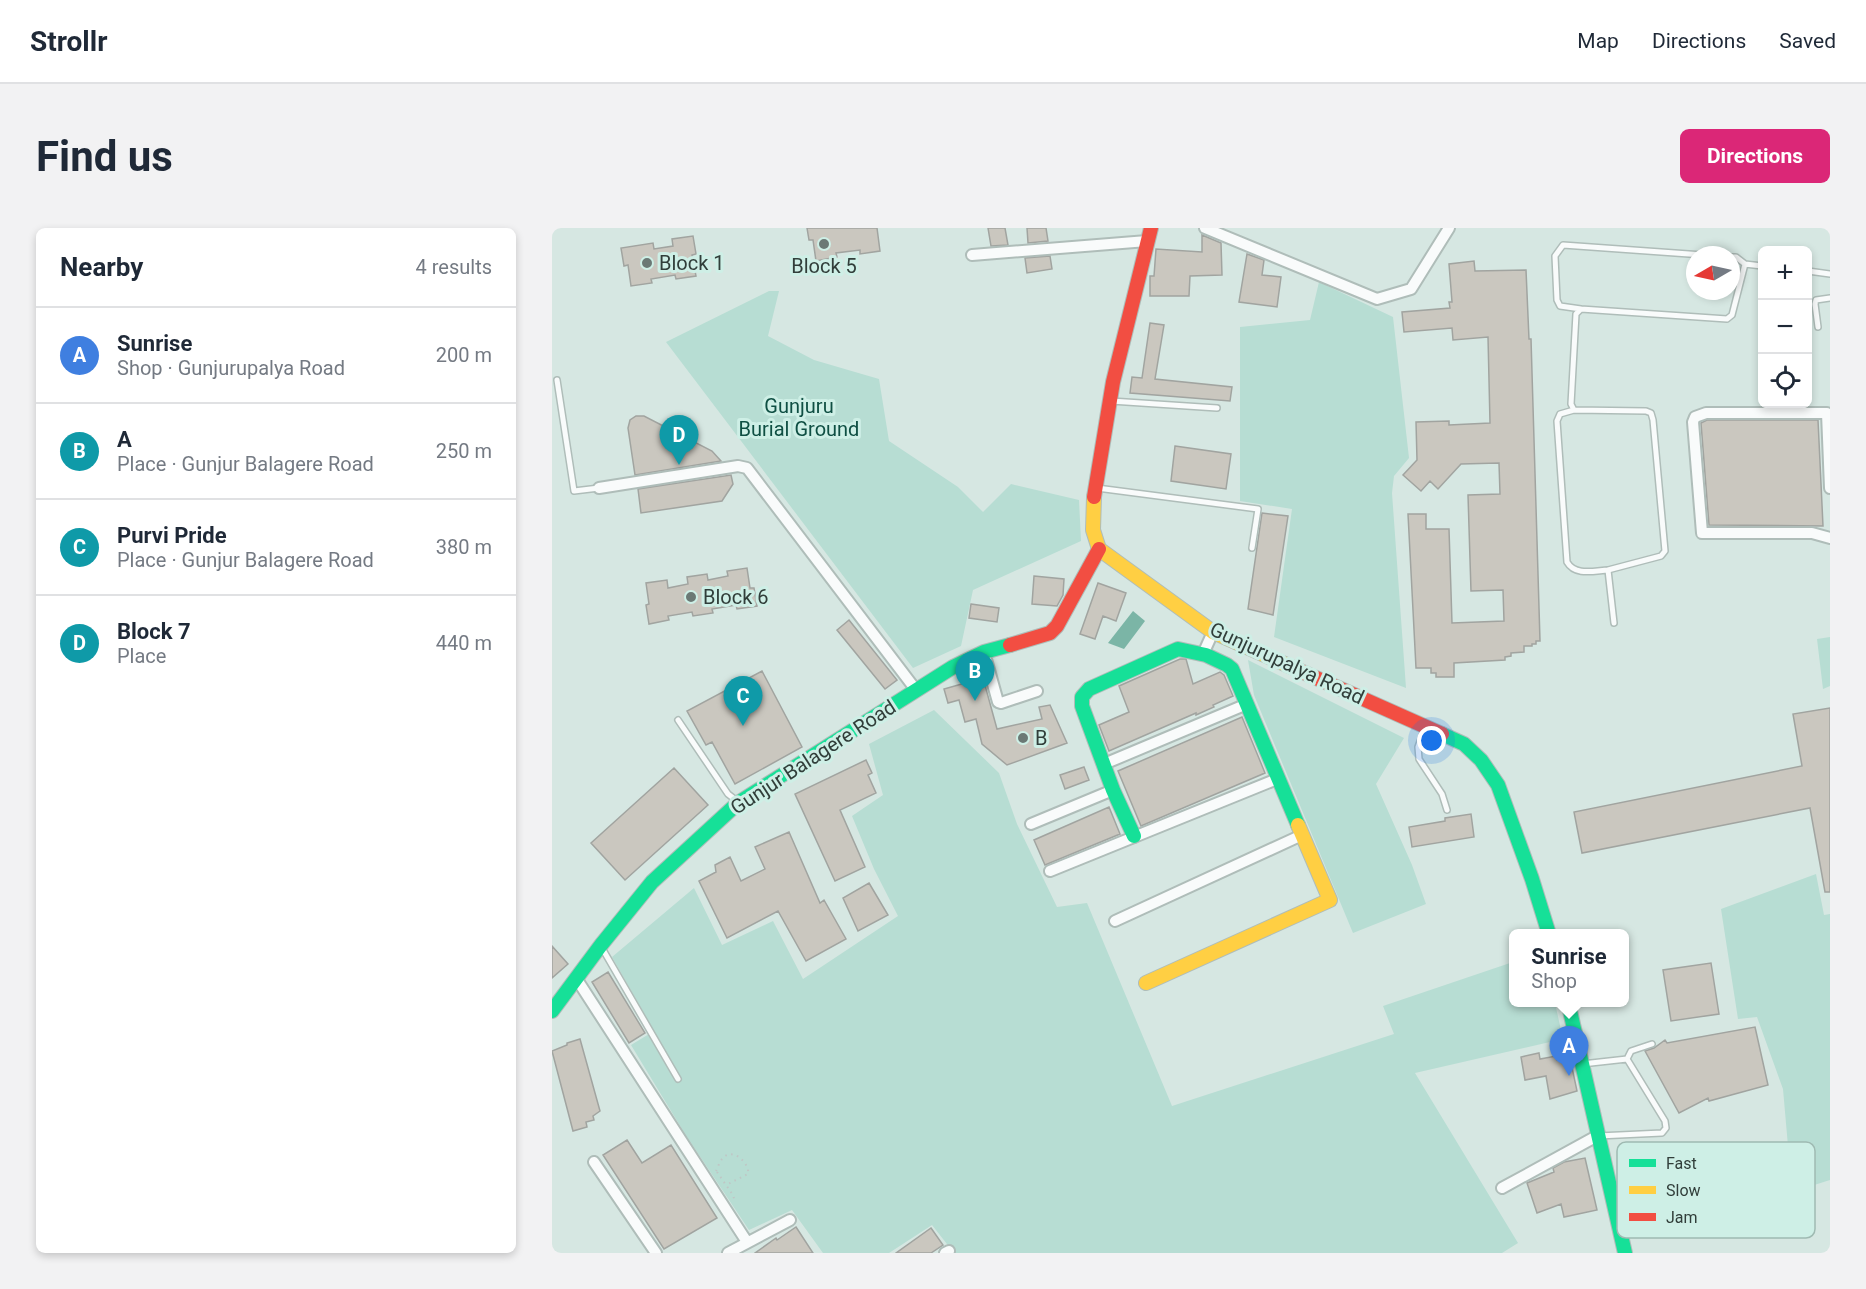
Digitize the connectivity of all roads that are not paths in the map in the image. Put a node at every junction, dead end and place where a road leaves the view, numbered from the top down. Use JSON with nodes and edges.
{"nodes":[{"id":1,"x":1205,"y":228,"type":"edge"},
{"id":2,"x":1449,"y":228,"type":"edge"},
{"id":3,"x":1230,"y":232,"type":"edge"},
{"id":4,"x":1149,"y":235,"type":"edge"},
{"id":5,"x":1686,"y":254,"type":"edge"},
{"id":6,"x":972,"y":255,"type":"dead end"},
{"id":7,"x":1740,"y":260,"type":"edge"},
{"id":8,"x":1746,"y":264,"type":"junction"},
{"id":9,"x":1758,"y":266,"type":"edge"},
{"id":10,"x":1812,"y":272,"type":"edge"},
{"id":11,"x":1830,"y":274,"type":"edge"},
{"id":12,"x":1830,"y":298,"type":"edge"},
{"id":13,"x":1581,"y":309,"type":"junction"},
{"id":14,"x":1818,"y":327,"type":"dead end"},
{"id":15,"x":557,"y":380,"type":"dead end"},
{"id":16,"x":1110,"y":401,"type":"junction"},
{"id":17,"x":1217,"y":408,"type":"dead end"},
{"id":18,"x":1574,"y":410,"type":"junction"},
{"id":19,"x":599,"y":488,"type":"joint"},
{"id":20,"x":1095,"y":488,"type":"junction"},
{"id":21,"x":1830,"y":488,"type":"edge"},
{"id":22,"x":1830,"y":533,"type":"edge"},
{"id":23,"x":1830,"y":538,"type":"edge"},
{"id":24,"x":1251,"y":548,"type":"dead end"},
{"id":25,"x":1099,"y":549,"type":"junction"},
{"id":26,"x":1608,"y":570,"type":"junction"},
{"id":27,"x":1614,"y":623,"type":"dead end"},
{"id":28,"x":1214,"y":632,"type":"junction"},
{"id":29,"x":984,"y":652,"type":"junction"},
{"id":30,"x":1203,"y":654,"type":"junction"},
{"id":31,"x":916,"y":690,"type":"junction"},
{"id":32,"x":1037,"y":692,"type":"dead end"},
{"id":33,"x":1247,"y":704,"type":"junction"},
{"id":34,"x":678,"y":720,"type":"dead end"},
{"id":35,"x":1425,"y":727,"type":"junction"},
{"id":36,"x":1104,"y":765,"type":"junction"},
{"id":37,"x":1277,"y":779,"type":"junction"},
{"id":38,"x":1113,"y":790,"type":"junction"},
{"id":39,"x":738,"y":803,"type":"junction"},
{"id":40,"x":1447,"y":810,"type":"dead end"},
{"id":41,"x":1031,"y":824,"type":"dead end"},
{"id":42,"x":1302,"y":835,"type":"junction"},
{"id":43,"x":1134,"y":836,"type":"junction"},
{"id":44,"x":1050,"y":871,"type":"dead end"},
{"id":45,"x":1114,"y":921,"type":"dead end"},
{"id":46,"x":1548,"y":929,"type":"edge"},
{"id":47,"x":601,"y":945,"type":"junction"},
{"id":48,"x":576,"y":978,"type":"junction"},
{"id":49,"x":1146,"y":983,"type":"dead end"},
{"id":50,"x":1569,"y":1007,"type":"edge"},
{"id":51,"x":552,"y":1011,"type":"edge"},
{"id":52,"x":1652,"y":1044,"type":"dead end"},
{"id":53,"x":1627,"y":1059,"type":"junction"},
{"id":54,"x":1581,"y":1064,"type":"junction"},
{"id":55,"x":678,"y":1079,"type":"dead end"},
{"id":56,"x":1597,"y":1136,"type":"junction"},
{"id":57,"x":594,"y":1162,"type":"dead end"},
{"id":58,"x":1502,"y":1188,"type":"dead end"},
{"id":59,"x":1617,"y":1217,"type":"edge"},
{"id":60,"x":790,"y":1220,"type":"dead end"},
{"id":61,"x":1622,"y":1238,"type":"edge"},
{"id":62,"x":747,"y":1242,"type":"junction"},
{"id":63,"x":656,"y":1253,"type":"edge"},
{"id":64,"x":728,"y":1253,"type":"edge"},
{"id":65,"x":1626,"y":1253,"type":"edge"}],
"edges":[{"from":1,"to":3,"type":"street"},
{"from":2,"to":3,"type":"street"},
{"from":4,"to":6,"type":"street"},
{"from":4,"to":16,"type":"street"},
{"from":5,"to":13,"type":"lane"},
{"from":7,"to":8,"type":"lane"},
{"from":8,"to":9,"type":"lane"},
{"from":8,"to":13,"type":"lane"},
{"from":10,"to":11,"type":"lane"},
{"from":12,"to":14,"type":"lane"},
{"from":13,"to":18,"type":"lane"},
{"from":15,"to":19,"type":"lane"},
{"from":16,"to":17,"type":"lane"},
{"from":16,"to":20,"type":"street"},
{"from":18,"to":26,"type":"lane"},
{"from":18,"to":26,"type":"lane"},
{"from":19,"to":31,"type":"street"},
{"from":20,"to":24,"type":"lane"},
{"from":20,"to":25,"type":"street"},
{"from":21,"to":23,"type":"street"},
{"from":22,"to":23,"type":"street"},
{"from":25,"to":28,"type":"street","name":"Gunjurupalya Road"},
{"from":25,"to":29,"type":"street","name":"Gunjur Balagere Road"},
{"from":26,"to":27,"type":"lane"},
{"from":28,"to":30,"type":"street"},
{"from":28,"to":35,"type":"street","name":"Gunjurupalya Road"},
{"from":29,"to":31,"type":"street","name":"Gunjur Balagere Road"},
{"from":29,"to":32,"type":"street"},
{"from":30,"to":33,"type":"street"},
{"from":30,"to":36,"type":"street"},
{"from":31,"to":39,"type":"street","name":"Gunjur Balagere Road"},
{"from":33,"to":36,"type":"street"},
{"from":33,"to":37,"type":"street"},
{"from":34,"to":39,"type":"lane"},
{"from":35,"to":40,"type":"lane"},
{"from":35,"to":46,"type":"street","name":"Gunjurupalya Road"},
{"from":36,"to":38,"type":"street"},
{"from":37,"to":42,"type":"street"},
{"from":37,"to":43,"type":"street"},
{"from":38,"to":41,"type":"street"},
{"from":38,"to":43,"type":"street"},
{"from":39,"to":47,"type":"street","name":"Gunjur Balagere Road"},
{"from":42,"to":45,"type":"street"},
{"from":42,"to":49,"type":"street"},
{"from":43,"to":44,"type":"street"},
{"from":47,"to":48,"type":"street","name":"Gunjur Balagere Road"},
{"from":47,"to":55,"type":"lane"},
{"from":48,"to":51,"type":"street","name":"Gunjur Balagere Road"},
{"from":48,"to":62,"type":"street"},
{"from":50,"to":54,"type":"street"},
{"from":52,"to":53,"type":"lane"},
{"from":53,"to":54,"type":"lane"},
{"from":53,"to":56,"type":"lane"},
{"from":54,"to":56,"type":"street"},
{"from":56,"to":58,"type":"street"},
{"from":56,"to":59,"type":"street"},
{"from":57,"to":63,"type":"street"},
{"from":60,"to":62,"type":"street"},
{"from":61,"to":65,"type":"street"},
{"from":62,"to":64,"type":"street"}]}
